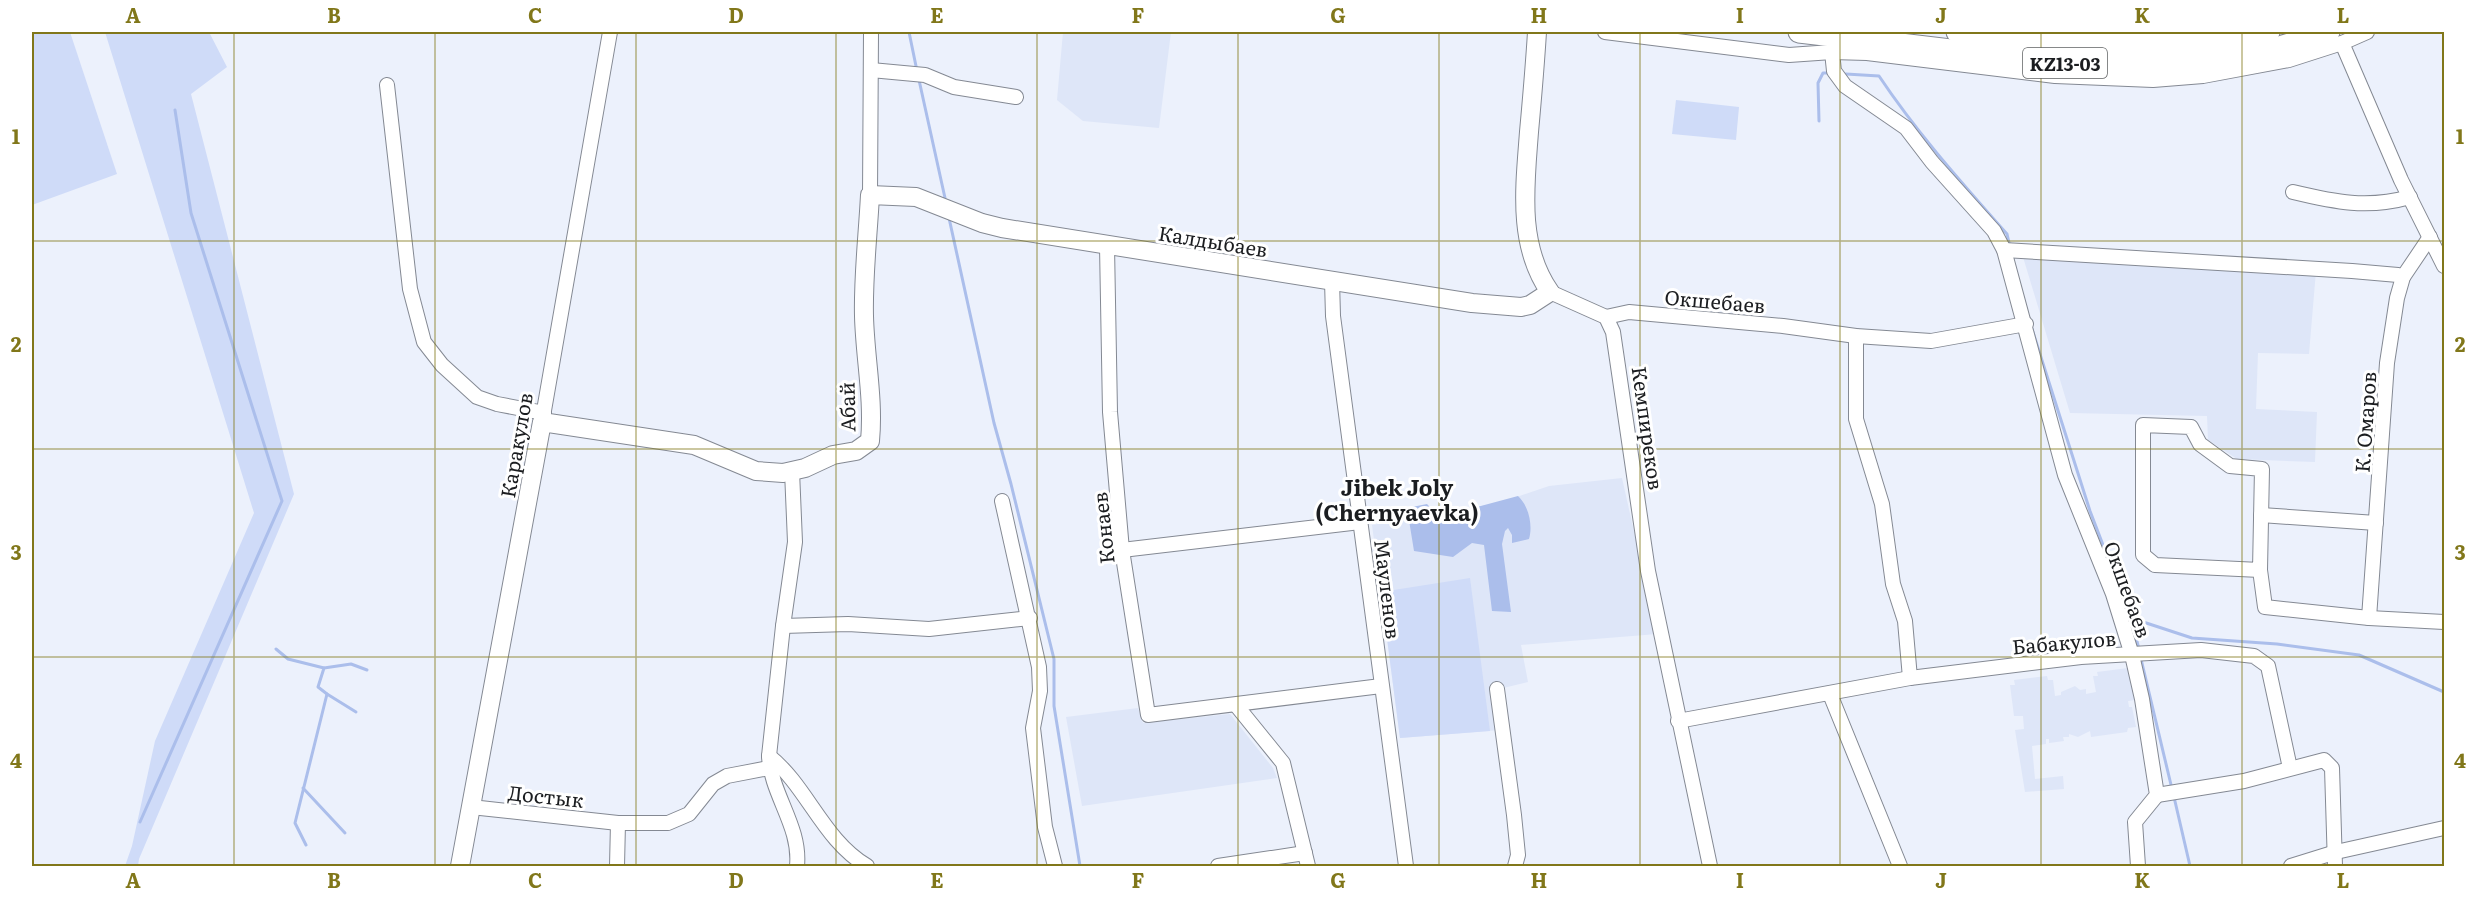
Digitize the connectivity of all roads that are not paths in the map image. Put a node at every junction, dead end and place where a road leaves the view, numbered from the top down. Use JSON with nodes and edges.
{"nodes":[{"id":1,"x":610,"y":32,"type":"edge"},
{"id":2,"x":871,"y":32,"type":"edge"},
{"id":3,"x":1537,"y":32,"type":"edge"},
{"id":4,"x":1605,"y":32,"type":"edge"},
{"id":5,"x":1799,"y":32,"type":"edge"},
{"id":6,"x":1957,"y":32,"type":"edge"},
{"id":7,"x":2060,"y":32,"type":"edge"},
{"id":8,"x":2202,"y":32,"type":"edge"},
{"id":9,"x":2269,"y":32,"type":"edge"},
{"id":10,"x":2367,"y":32,"type":"edge"},
{"id":11,"x":2335,"y":37,"type":"edge"},
{"id":12,"x":1832,"y":52,"type":"junction"},
{"id":13,"x":871,"y":70,"type":"junction"},
{"id":14,"x":387,"y":85,"type":"dead end"},
{"id":15,"x":1016,"y":97,"type":"dead end"},
{"id":16,"x":2293,"y":192,"type":"dead end"},
{"id":17,"x":870,"y":195,"type":"junction"},
{"id":18,"x":2410,"y":197,"type":"junction"},
{"id":19,"x":2430,"y":237,"type":"junction"},
{"id":20,"x":1107,"y":246,"type":"junction"},
{"id":21,"x":2004,"y":250,"type":"junction"},
{"id":22,"x":2445,"y":266,"type":"edge"},
{"id":23,"x":2403,"y":278,"type":"junction"},
{"id":24,"x":1332,"y":281,"type":"junction"},
{"id":25,"x":1550,"y":292,"type":"junction"},
{"id":26,"x":1606,"y":317,"type":"junction"},
{"id":27,"x":2026,"y":324,"type":"junction"},
{"id":28,"x":1857,"y":336,"type":"junction"},
{"id":29,"x":543,"y":418,"type":"junction"},
{"id":30,"x":792,"y":471,"type":"junction"},
{"id":31,"x":1002,"y":501,"type":"dead end"},
{"id":32,"x":2261,"y":515,"type":"junction"},
{"id":33,"x":1360,"y":522,"type":"junction"},
{"id":34,"x":2376,"y":523,"type":"junction"},
{"id":35,"x":1122,"y":550,"type":"junction"},
{"id":36,"x":2260,"y":570,"type":"junction"},
{"id":37,"x":1030,"y":618,"type":"junction"},
{"id":38,"x":2369,"y":618,"type":"junction"},
{"id":39,"x":2445,"y":622,"type":"edge"},
{"id":40,"x":783,"y":626,"type":"junction"},
{"id":41,"x":2132,"y":655,"type":"junction"},
{"id":42,"x":1910,"y":678,"type":"junction"},
{"id":43,"x":1381,"y":686,"type":"junction"},
{"id":44,"x":1497,"y":689,"type":"dead end"},
{"id":45,"x":1830,"y":694,"type":"junction"},
{"id":46,"x":1236,"y":705,"type":"junction"},
{"id":47,"x":1678,"y":721,"type":"junction"},
{"id":48,"x":769,"y":762,"type":"junction"},
{"id":49,"x":2290,"y":768,"type":"junction"},
{"id":50,"x":2157,"y":795,"type":"junction"},
{"id":51,"x":471,"y":807,"type":"junction"},
{"id":52,"x":618,"y":822,"type":"junction"},
{"id":53,"x":2445,"y":828,"type":"edge"},
{"id":54,"x":2336,"y":852,"type":"junction"},
{"id":55,"x":1307,"y":860,"type":"edge"},
{"id":56,"x":460,"y":867,"type":"edge"},
{"id":57,"x":617,"y":867,"type":"edge"},
{"id":58,"x":797,"y":867,"type":"edge"},
{"id":59,"x":867,"y":867,"type":"edge"},
{"id":60,"x":1055,"y":867,"type":"edge"},
{"id":61,"x":1218,"y":867,"type":"edge"},
{"id":62,"x":1406,"y":867,"type":"edge"},
{"id":63,"x":1515,"y":867,"type":"edge"},
{"id":64,"x":1710,"y":867,"type":"edge"},
{"id":65,"x":1900,"y":867,"type":"edge"},
{"id":66,"x":2138,"y":867,"type":"edge"},
{"id":67,"x":2291,"y":867,"type":"edge"},
{"id":68,"x":2335,"y":867,"type":"edge"}],
"edges":[{"from":1,"to":29,"type":"street","name":"Каракулов"},
{"from":2,"to":13,"type":"street","name":"Абай"},
{"from":3,"to":25,"type":"main road"},
{"from":4,"to":12,"type":"street"},
{"from":5,"to":11,"type":"highway","number":"KZ13-03"},
{"from":6,"to":9,"type":"highway","number":"KZ13-03"},
{"from":7,"to":8,"type":"street"},
{"from":10,"to":11,"type":"street"},
{"from":11,"to":12,"type":"street"},
{"from":11,"to":18,"type":"street"},
{"from":12,"to":21,"type":"street","name":"Окшебаев"},
{"from":13,"to":15,"type":"street"},
{"from":13,"to":17,"type":"street","name":"Абай"},
{"from":14,"to":29,"type":"street"},
{"from":16,"to":18,"type":"street"},
{"from":17,"to":20,"type":"main road","name":"Калдыбаев"},
{"from":17,"to":30,"type":"main road","name":"Абай"},
{"from":18,"to":19,"type":"street"},
{"from":19,"to":22,"type":"street"},
{"from":19,"to":23,"type":"street","name":"К. Омаров"},
{"from":20,"to":24,"type":"main road","name":"Калдыбаев"},
{"from":20,"to":35,"type":"street","name":"Конаев"},
{"from":21,"to":23,"type":"street"},
{"from":21,"to":27,"type":"street","name":"Окшебаев"},
{"from":23,"to":34,"type":"street","name":"К. Омаров"},
{"from":24,"to":25,"type":"main road","name":"Калдыбаев"},
{"from":24,"to":33,"type":"street","name":"Мауленов"},
{"from":25,"to":26,"type":"street"},
{"from":26,"to":28,"type":"street","name":"Окшебаев"},
{"from":26,"to":47,"type":"street","name":"Кемпиреков"},
{"from":27,"to":28,"type":"street","name":"Окшебаев"},
{"from":27,"to":41,"type":"street","name":"Окшебаев"},
{"from":28,"to":42,"type":"street"},
{"from":29,"to":30,"type":"main road","name":"Абай"},
{"from":29,"to":51,"type":"main road","name":"Каракулов"},
{"from":30,"to":40,"type":"street"},
{"from":31,"to":37,"type":"street"},
{"from":32,"to":34,"type":"street"},
{"from":32,"to":36,"type":"street"},
{"from":32,"to":36,"type":"street"},
{"from":33,"to":35,"type":"street"},
{"from":33,"to":43,"type":"street","name":"Мауленов"},
{"from":34,"to":38,"type":"street","name":"К. Омаров"},
{"from":35,"to":46,"type":"street","name":"Конаев"},
{"from":36,"to":38,"type":"street"},
{"from":37,"to":40,"type":"street"},
{"from":37,"to":60,"type":"street"},
{"from":38,"to":39,"type":"street"},
{"from":40,"to":48,"type":"street"},
{"from":41,"to":42,"type":"street","name":"Бабакулов"},
{"from":41,"to":49,"type":"street","name":"Бабакулов"},
{"from":41,"to":50,"type":"street","name":"Окшебаев"},
{"from":42,"to":45,"type":"street","name":"Бабакулов"},
{"from":43,"to":46,"type":"street","name":"Конаев"},
{"from":43,"to":62,"type":"street","name":"Мауленов"},
{"from":44,"to":63,"type":"street"},
{"from":45,"to":47,"type":"street","name":"Бабакулов"},
{"from":45,"to":65,"type":"street"},
{"from":46,"to":55,"type":"street"},
{"from":47,"to":64,"type":"street","name":"Кемпиреков"},
{"from":48,"to":52,"type":"street","name":"Достык"},
{"from":48,"to":58,"type":"street"},
{"from":48,"to":59,"type":"street"},
{"from":49,"to":50,"type":"street"},
{"from":49,"to":54,"type":"street"},
{"from":50,"to":66,"type":"street"},
{"from":51,"to":52,"type":"street","name":"Достык"},
{"from":51,"to":56,"type":"main road","name":"Каракулов"},
{"from":52,"to":57,"type":"street"},
{"from":53,"to":54,"type":"street"},
{"from":54,"to":67,"type":"street"},
{"from":54,"to":68,"type":"street"},
{"from":55,"to":61,"type":"street"}]}
